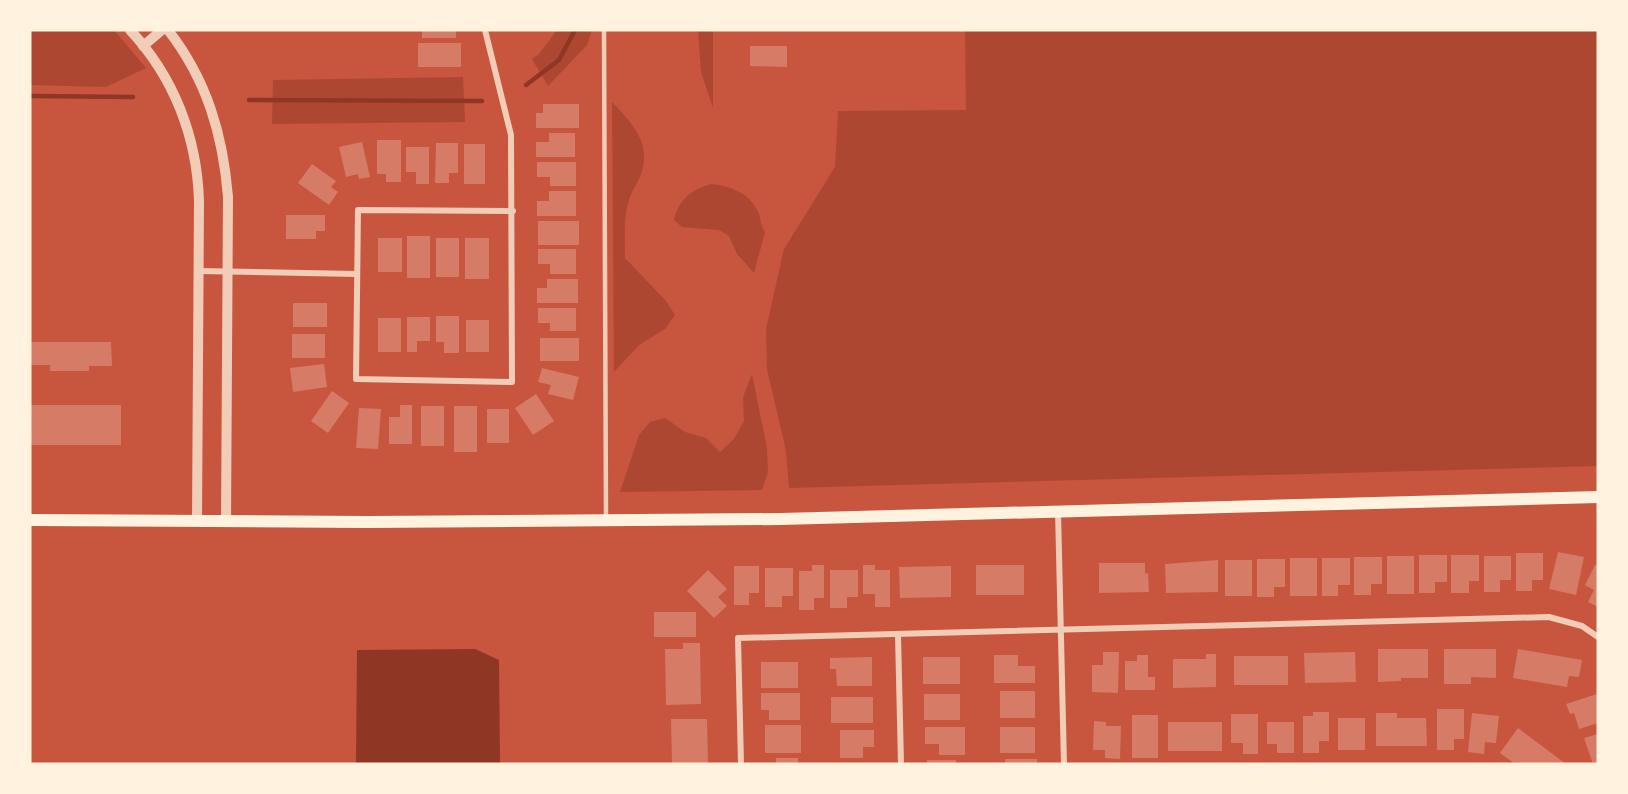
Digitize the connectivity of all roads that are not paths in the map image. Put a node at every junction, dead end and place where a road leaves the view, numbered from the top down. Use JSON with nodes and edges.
{"nodes":[{"id":1,"x":130,"y":30,"type":"edge"},
{"id":2,"x":162,"y":30,"type":"edge"},
{"id":3,"x":168,"y":30,"type":"edge"},
{"id":4,"x":485,"y":30,"type":"edge"},
{"id":5,"x":604,"y":30,"type":"edge"},
{"id":6,"x":143,"y":46,"type":"junction"},
{"id":7,"x":513,"y":211,"type":"junction"},
{"id":8,"x":197,"y":272,"type":"junction"},
{"id":9,"x":228,"y":272,"type":"junction"},
{"id":10,"x":357,"y":274,"type":"junction"},
{"id":11,"x":1598,"y":497,"type":"edge"},
{"id":12,"x":1058,"y":511,"type":"junction"},
{"id":13,"x":30,"y":520,"type":"edge"},
{"id":14,"x":606,"y":520,"type":"junction"},
{"id":15,"x":197,"y":521,"type":"junction"},
{"id":16,"x":226,"y":522,"type":"junction"},
{"id":17,"x":1061,"y":631,"type":"junction"},
{"id":18,"x":898,"y":635,"type":"junction"},
{"id":19,"x":1598,"y":637,"type":"edge"},
{"id":20,"x":741,"y":764,"type":"edge"},
{"id":21,"x":901,"y":764,"type":"edge"},
{"id":22,"x":1064,"y":764,"type":"edge"}],
"edges":[{"from":1,"to":6,"type":"street"},
{"from":2,"to":6,"type":"street"},
{"from":3,"to":9,"type":"street"},
{"from":4,"to":7,"type":"street"},
{"from":5,"to":14,"type":"lane"},
{"from":6,"to":8,"type":"street"},
{"from":7,"to":10,"type":"street"},
{"from":7,"to":10,"type":"street"},
{"from":8,"to":9,"type":"street"},
{"from":8,"to":15,"type":"street"},
{"from":9,"to":10,"type":"street"},
{"from":9,"to":16,"type":"street"},
{"from":11,"to":12,"type":"main road"},
{"from":12,"to":14,"type":"main road"},
{"from":12,"to":17,"type":"street"},
{"from":13,"to":15,"type":"main road"},
{"from":14,"to":16,"type":"main road"},
{"from":15,"to":16,"type":"main road"},
{"from":17,"to":18,"type":"street"},
{"from":17,"to":19,"type":"street"},
{"from":17,"to":22,"type":"street"},
{"from":18,"to":20,"type":"street"},
{"from":18,"to":21,"type":"street"}]}
